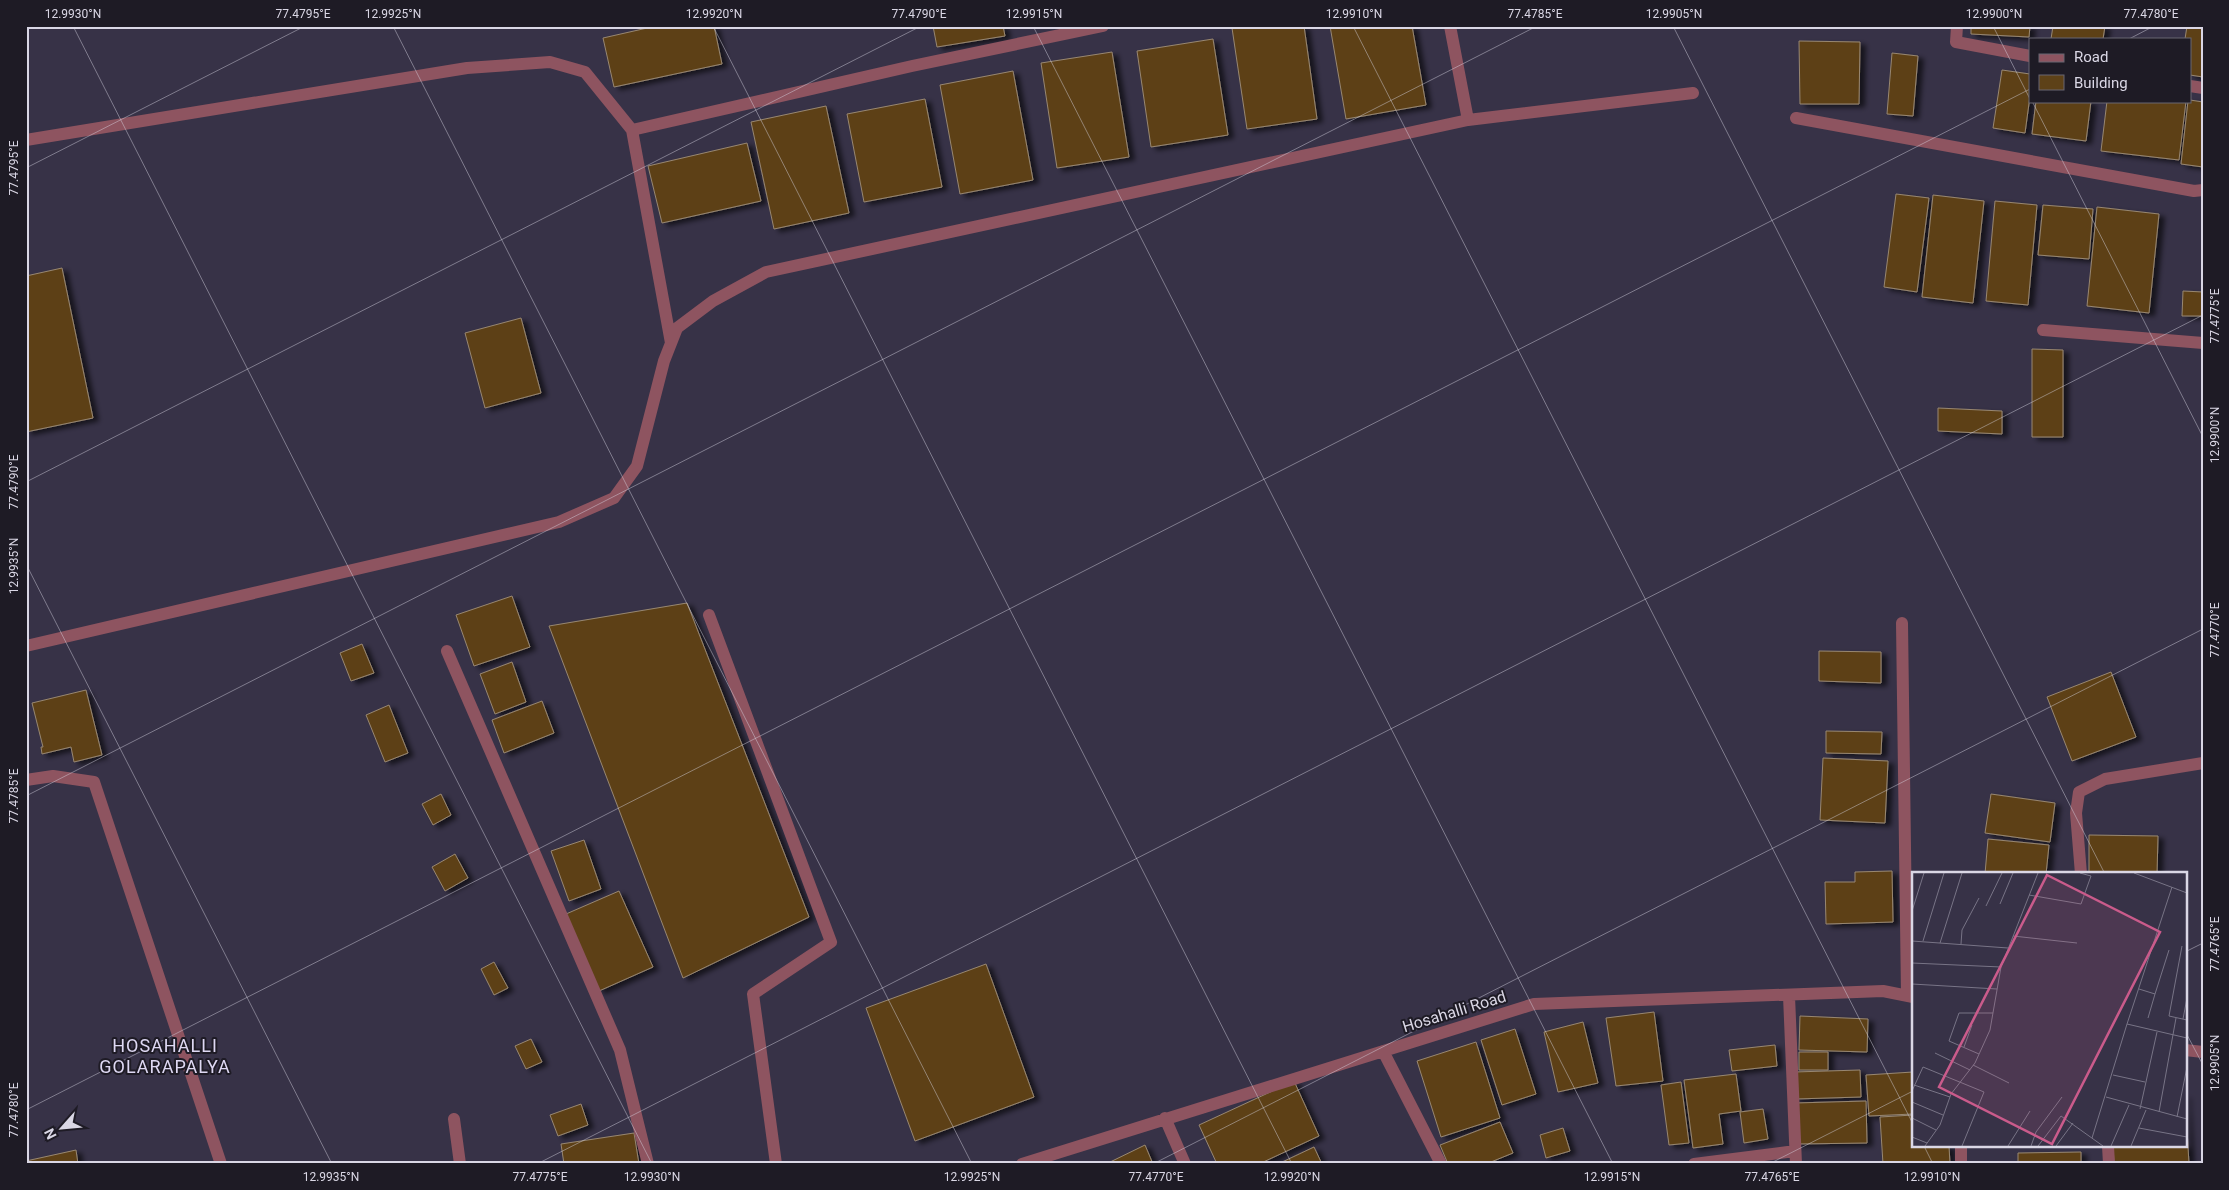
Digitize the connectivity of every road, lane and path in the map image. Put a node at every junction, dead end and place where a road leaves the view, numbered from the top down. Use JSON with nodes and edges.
{"nodes":[{"id":1,"x":1103,"y":26,"type":"edge"},
{"id":2,"x":1450,"y":26,"type":"edge"},
{"id":3,"x":1957,"y":26,"type":"edge"},
{"id":4,"x":2029,"y":56,"type":"edge"},
{"id":5,"x":1692,"y":93,"type":"dead end"},
{"id":6,"x":1796,"y":118,"type":"dead end"},
{"id":7,"x":1468,"y":120,"type":"junction"},
{"id":8,"x":632,"y":130,"type":"junction"},
{"id":9,"x":26,"y":140,"type":"edge"},
{"id":10,"x":2203,"y":190,"type":"edge"},
{"id":11,"x":2043,"y":330,"type":"dead end"},
{"id":12,"x":2203,"y":343,"type":"edge"},
{"id":13,"x":671,"y":344,"type":"junction"},
{"id":14,"x":710,"y":615,"type":"dead end"},
{"id":15,"x":1902,"y":623,"type":"dead end"},
{"id":16,"x":26,"y":646,"type":"edge"},
{"id":17,"x":447,"y":651,"type":"dead end"},
{"id":18,"x":2203,"y":763,"type":"edge"},
{"id":19,"x":26,"y":780,"type":"edge"},
{"id":20,"x":2081,"y":872,"type":"edge"},
{"id":21,"x":1789,"y":996,"type":"junction"},
{"id":22,"x":1910,"y":996,"type":"edge"},
{"id":23,"x":2186,"y":1050,"type":"edge"},
{"id":24,"x":1383,"y":1051,"type":"junction"},
{"id":25,"x":2203,"y":1052,"type":"edge"},
{"id":26,"x":1165,"y":1118,"type":"junction"},
{"id":27,"x":454,"y":1119,"type":"dead end"},
{"id":28,"x":1961,"y":1148,"type":"edge"},
{"id":29,"x":2108,"y":1148,"type":"edge"},
{"id":30,"x":1796,"y":1158,"type":"edge"},
{"id":31,"x":221,"y":1164,"type":"edge"},
{"id":32,"x":460,"y":1164,"type":"edge"},
{"id":33,"x":648,"y":1164,"type":"edge"},
{"id":34,"x":776,"y":1164,"type":"edge"},
{"id":35,"x":1022,"y":1164,"type":"edge"},
{"id":36,"x":1185,"y":1164,"type":"edge"},
{"id":37,"x":1441,"y":1164,"type":"edge"},
{"id":38,"x":1694,"y":1164,"type":"edge"},
{"id":39,"x":1961,"y":1164,"type":"edge"},
{"id":40,"x":2109,"y":1164,"type":"edge"}],
"edges":[{"from":1,"to":8,"type":"street"},
{"from":2,"to":7,"type":"street"},
{"from":3,"to":4,"type":"street"},
{"from":5,"to":7,"type":"street"},
{"from":6,"to":10,"type":"street"},
{"from":7,"to":13,"type":"street"},
{"from":8,"to":9,"type":"street"},
{"from":8,"to":13,"type":"street"},
{"from":11,"to":12,"type":"street"},
{"from":13,"to":16,"type":"street"},
{"from":14,"to":34,"type":"street"},
{"from":15,"to":22,"type":"street"},
{"from":17,"to":33,"type":"street"},
{"from":18,"to":20,"type":"street"},
{"from":19,"to":31,"type":"street"},
{"from":21,"to":22,"type":"street","name":"Hosahalli Road"},
{"from":21,"to":24,"type":"street","name":"Hosahalli Road"},
{"from":21,"to":30,"type":"street"},
{"from":23,"to":25,"type":"street"},
{"from":24,"to":26,"type":"street","name":"Hosahalli Road"},
{"from":24,"to":37,"type":"street"},
{"from":26,"to":35,"type":"street","name":"Hosahalli Road"},
{"from":26,"to":36,"type":"street"},
{"from":27,"to":32,"type":"street"},
{"from":28,"to":39,"type":"street"},
{"from":29,"to":40,"type":"street"},
{"from":30,"to":38,"type":"street"}]}
